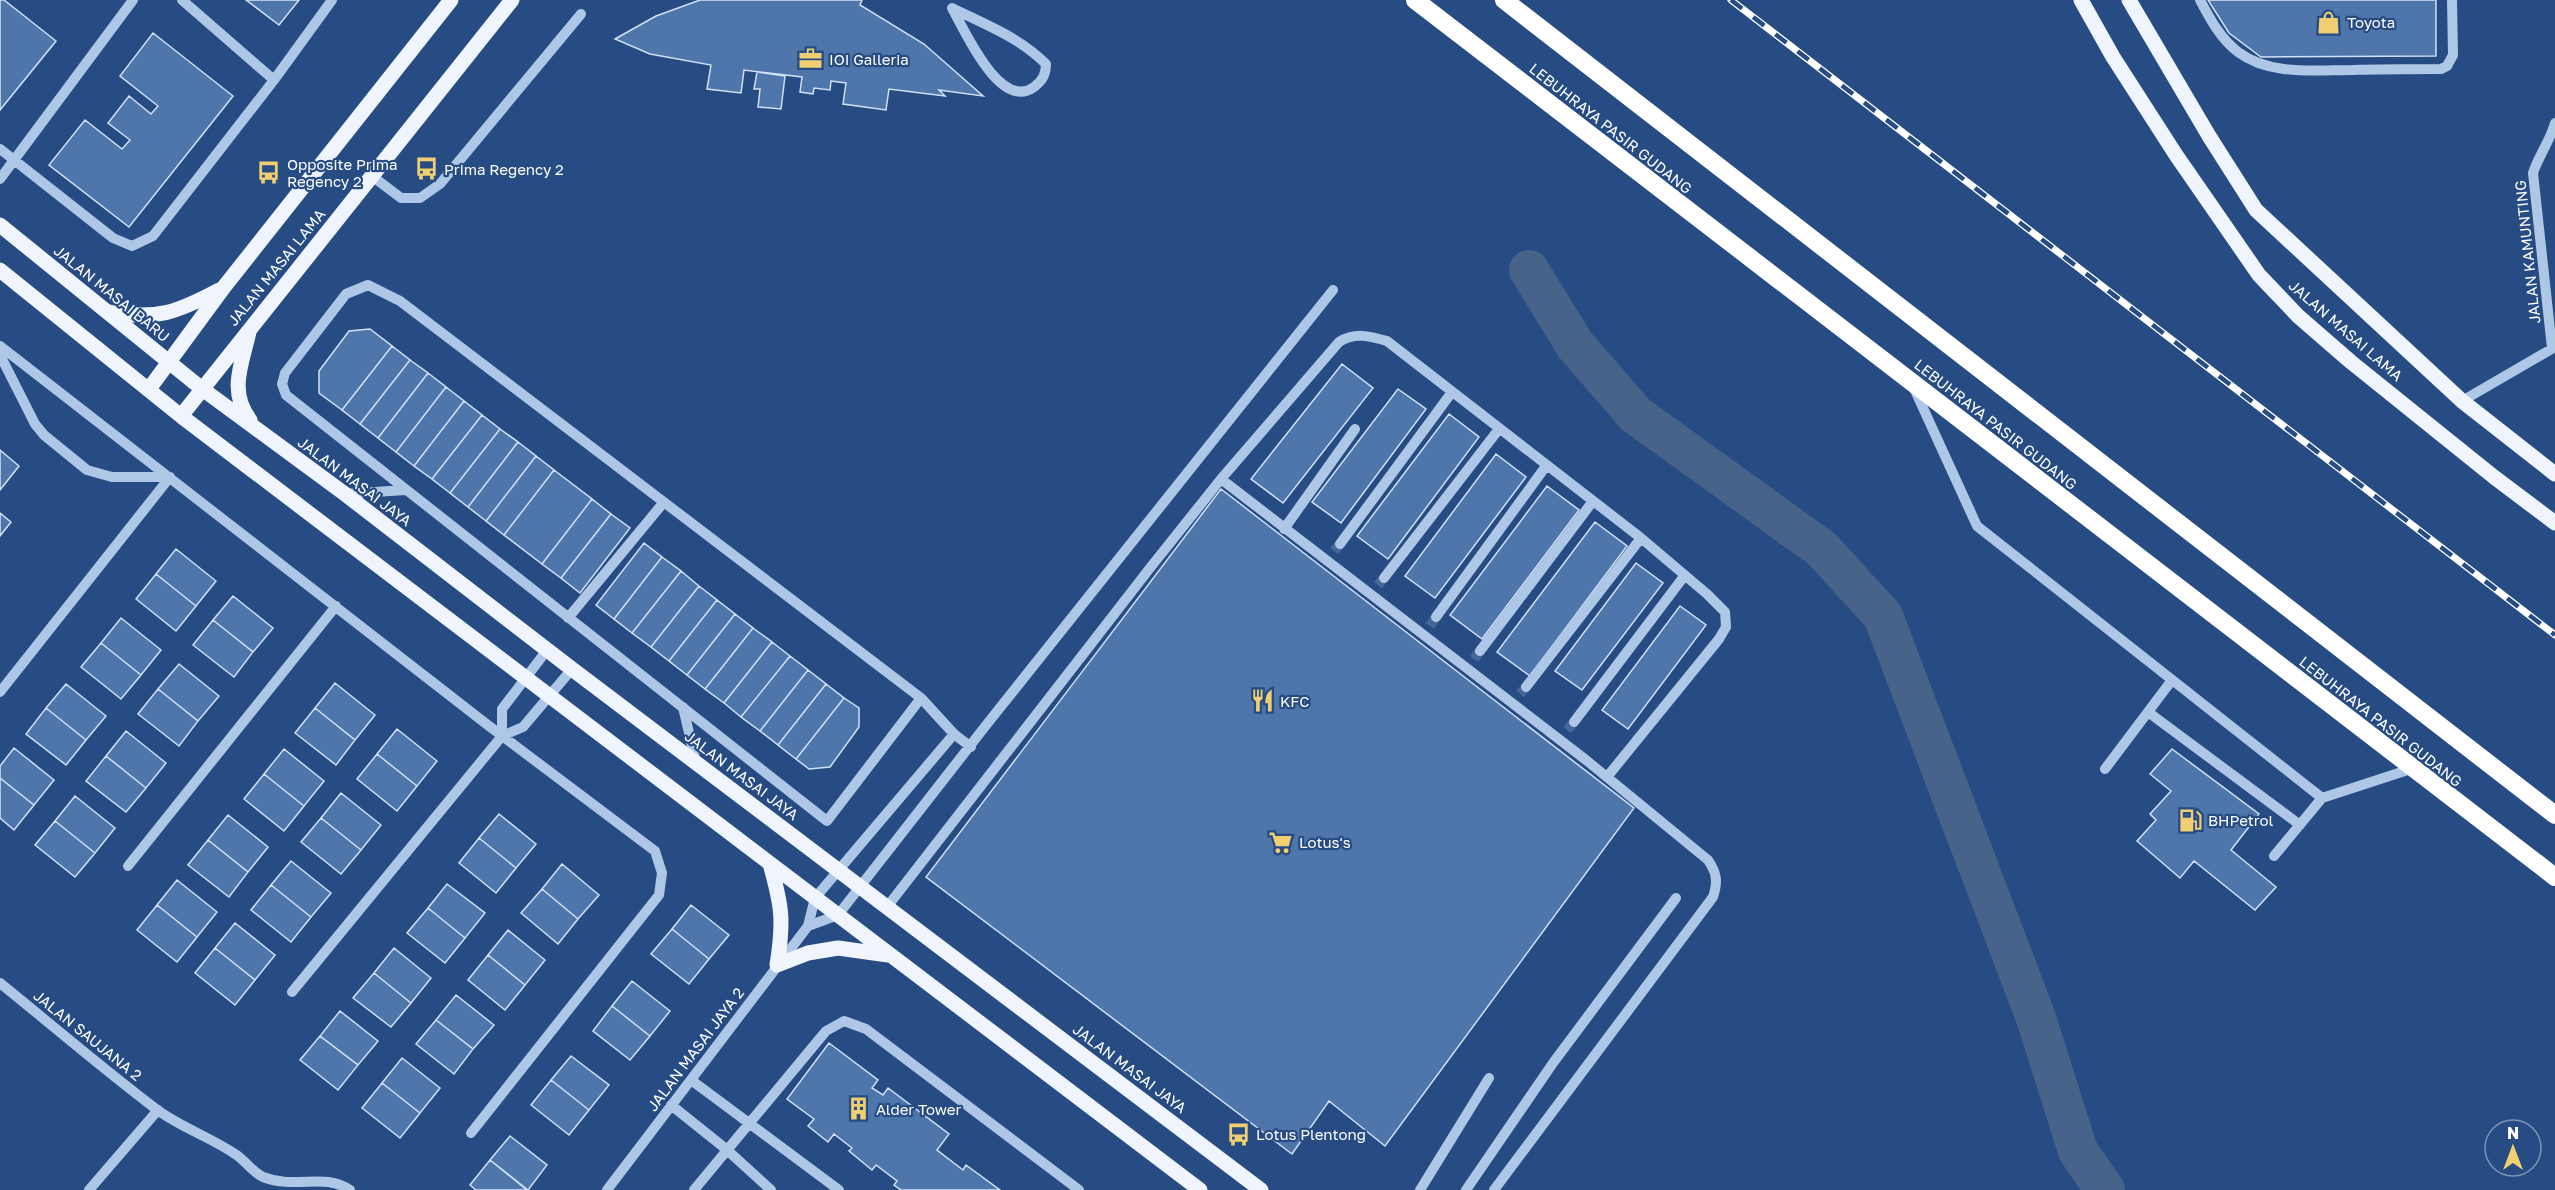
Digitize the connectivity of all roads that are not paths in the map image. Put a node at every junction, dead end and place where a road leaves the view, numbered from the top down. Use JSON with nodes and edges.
{"nodes":[{"id":1,"x":133,"y":0,"type":"edge"},
{"id":2,"x":182,"y":0,"type":"edge"},
{"id":3,"x":332,"y":0,"type":"edge"},
{"id":4,"x":451,"y":0,"type":"edge"},
{"id":5,"x":512,"y":0,"type":"edge"},
{"id":6,"x":1415,"y":0,"type":"edge"},
{"id":7,"x":1504,"y":0,"type":"edge"},
{"id":8,"x":1514,"y":0,"type":"edge"},
{"id":9,"x":2080,"y":0,"type":"edge"},
{"id":10,"x":2128,"y":0,"type":"edge"},
{"id":11,"x":2200,"y":0,"type":"edge"},
{"id":12,"x":2452,"y":0,"type":"edge"},
{"id":13,"x":952,"y":8,"type":"joint"},
{"id":14,"x":581,"y":14,"type":"dead end"},
{"id":15,"x":1527,"y":19,"type":"junction"},
{"id":16,"x":274,"y":80,"type":"junction"},
{"id":17,"x":2555,"y":123,"type":"edge"},
{"id":18,"x":0,"y":149,"type":"edge"},
{"id":19,"x":14,"y":160,"type":"junction"},
{"id":20,"x":372,"y":176,"type":"junction"},
{"id":21,"x":0,"y":179,"type":"edge"},
{"id":22,"x":0,"y":225,"type":"edge"},
{"id":23,"x":0,"y":270,"type":"edge"},
{"id":24,"x":224,"y":286,"type":"junction"},
{"id":25,"x":1333,"y":290,"type":"dead end"},
{"id":26,"x":105,"y":312,"type":"junction"},
{"id":27,"x":250,"y":329,"type":"junction"},
{"id":28,"x":0,"y":346,"type":"edge"},
{"id":29,"x":2553,"y":347,"type":"edge"},
{"id":30,"x":0,"y":355,"type":"edge"},
{"id":31,"x":169,"y":362,"type":"junction"},
{"id":32,"x":1910,"y":381,"type":"junction"},
{"id":33,"x":201,"y":388,"type":"junction"},
{"id":34,"x":149,"y":389,"type":"junction"},
{"id":35,"x":1452,"y":392,"type":"junction"},
{"id":36,"x":2462,"y":401,"type":"junction"},
{"id":37,"x":181,"y":416,"type":"junction"},
{"id":38,"x":1355,"y":429,"type":"dead end"},
{"id":39,"x":1499,"y":429,"type":"junction"},
{"id":40,"x":260,"y":432,"type":"junction"},
{"id":41,"x":1546,"y":466,"type":"junction"},
{"id":42,"x":2555,"y":474,"type":"edge"},
{"id":43,"x":170,"y":477,"type":"junction"},
{"id":44,"x":1221,"y":479,"type":"junction"},
{"id":45,"x":405,"y":489,"type":"junction"},
{"id":46,"x":345,"y":494,"type":"junction"},
{"id":47,"x":1593,"y":501,"type":"junction"},
{"id":48,"x":664,"y":502,"type":"junction"},
{"id":49,"x":2555,"y":523,"type":"edge"},
{"id":50,"x":1284,"y":529,"type":"junction"},
{"id":51,"x":1641,"y":538,"type":"junction"},
{"id":52,"x":1327,"y":561,"type":"junction"},
{"id":53,"x":1685,"y":575,"type":"junction"},
{"id":54,"x":1378,"y":586,"type":"junction"},
{"id":55,"x":336,"y":606,"type":"junction"},
{"id":56,"x":568,"y":618,"type":"junction"},
{"id":57,"x":1430,"y":626,"type":"junction"},
{"id":58,"x":547,"y":650,"type":"junction"},
{"id":59,"x":1474,"y":659,"type":"junction"},
{"id":60,"x":572,"y":669,"type":"junction"},
{"id":61,"x":0,"y":672,"type":"edge"},
{"id":62,"x":526,"y":678,"type":"junction"},
{"id":63,"x":10,"y":680,"type":"junction"},
{"id":64,"x":2172,"y":680,"type":"junction"},
{"id":65,"x":0,"y":692,"type":"edge"},
{"id":66,"x":1520,"y":695,"type":"junction"},
{"id":67,"x":549,"y":696,"type":"junction"},
{"id":68,"x":921,"y":698,"type":"junction"},
{"id":69,"x":683,"y":707,"type":"junction"},
{"id":70,"x":2148,"y":712,"type":"junction"},
{"id":71,"x":1567,"y":731,"type":"junction"},
{"id":72,"x":954,"y":734,"type":"junction"},
{"id":73,"x":502,"y":736,"type":"junction"},
{"id":74,"x":971,"y":747,"type":"junction"},
{"id":75,"x":696,"y":763,"type":"junction"},
{"id":76,"x":2414,"y":768,"type":"junction"},
{"id":77,"x":2105,"y":769,"type":"dead end"},
{"id":78,"x":1607,"y":777,"type":"junction"},
{"id":79,"x":2322,"y":798,"type":"junction"},
{"id":80,"x":2555,"y":815,"type":"edge"},
{"id":81,"x":2300,"y":825,"type":"junction"},
{"id":82,"x":2274,"y":856,"type":"dead end"},
{"id":83,"x":770,"y":864,"type":"junction"},
{"id":84,"x":128,"y":866,"type":"dead end"},
{"id":85,"x":838,"y":870,"type":"junction"},
{"id":86,"x":2555,"y":877,"type":"edge"},
{"id":87,"x":860,"y":887,"type":"junction"},
{"id":88,"x":815,"y":898,"type":"junction"},
{"id":89,"x":1676,"y":898,"type":"dead end"},
{"id":90,"x":887,"y":907,"type":"junction"},
{"id":91,"x":838,"y":915,"type":"junction"},
{"id":92,"x":808,"y":926,"type":"junction"},
{"id":93,"x":891,"y":956,"type":"junction"},
{"id":94,"x":777,"y":965,"type":"junction"},
{"id":95,"x":0,"y":983,"type":"edge"},
{"id":96,"x":292,"y":992,"type":"dead end"},
{"id":97,"x":1489,"y":1078,"type":"dead end"},
{"id":98,"x":691,"y":1080,"type":"junction"},
{"id":99,"x":671,"y":1105,"type":"junction"},
{"id":100,"x":158,"y":1110,"type":"junction"},
{"id":101,"x":748,"y":1123,"type":"junction"},
{"id":102,"x":471,"y":1134,"type":"dead end"},
{"id":103,"x":726,"y":1149,"type":"junction"},
{"id":104,"x":89,"y":1190,"type":"edge"},
{"id":105,"x":350,"y":1190,"type":"edge"},
{"id":106,"x":607,"y":1190,"type":"edge"},
{"id":107,"x":694,"y":1190,"type":"edge"},
{"id":108,"x":771,"y":1190,"type":"edge"},
{"id":109,"x":839,"y":1190,"type":"edge"},
{"id":110,"x":1079,"y":1190,"type":"edge"},
{"id":111,"x":1200,"y":1190,"type":"edge"},
{"id":112,"x":1261,"y":1190,"type":"edge"},
{"id":113,"x":1420,"y":1190,"type":"edge"},
{"id":114,"x":1466,"y":1190,"type":"edge"},
{"id":115,"x":1494,"y":1190,"type":"edge"}],
"edges":[{"from":1,"to":19,"type":"street"},
{"from":2,"to":16,"type":"street"},
{"from":3,"to":16,"type":"street"},
{"from":4,"to":24,"type":"main road","name":"JALAN MASAI LAMA"},
{"from":5,"to":20,"type":"main road","name":"JALAN MASAI LAMA"},
{"from":6,"to":32,"type":"highway","name":"LEBUHRAYA PASIR GUDANG"},
{"from":7,"to":15,"type":"highway"},
{"from":8,"to":15,"type":"highway"},
{"from":9,"to":49,"type":"main road","name":"JALAN MASAI LAMA"},
{"from":10,"to":36,"type":"main road","name":"JALAN MASAI LAMA"},
{"from":11,"to":12,"type":"street"},
{"from":13,"to":13,"type":"street"},
{"from":14,"to":20,"type":"street"},
{"from":15,"to":80,"type":"highway"},
{"from":16,"to":19,"type":"street"},
{"from":17,"to":29,"type":"street","name":"JALAN KAMUNTING"},
{"from":18,"to":19,"type":"street"},
{"from":19,"to":21,"type":"street"},
{"from":20,"to":27,"type":"main road","name":"JALAN MASAI LAMA"},
{"from":22,"to":26,"type":"main road","name":"JALAN MASAI BARU"},
{"from":23,"to":34,"type":"main road"},
{"from":24,"to":26,"type":"main road"},
{"from":24,"to":31,"type":"main road","name":"JALAN MASAI LAMA"},
{"from":25,"to":74,"type":"street"},
{"from":26,"to":31,"type":"main road","name":"JALAN MASAI BARU"},
{"from":27,"to":33,"type":"main road","name":"JALAN MASAI LAMA"},
{"from":27,"to":40,"type":"main road"},
{"from":28,"to":43,"type":"street"},
{"from":29,"to":36,"type":"street"},
{"from":30,"to":43,"type":"street"},
{"from":31,"to":33,"type":"main road","name":"JALAN MASAI BARU"},
{"from":31,"to":34,"type":"main road","name":"JALAN MASAI LAMA"},
{"from":32,"to":64,"type":"street"},
{"from":32,"to":76,"type":"highway","name":"LEBUHRAYA PASIR GUDANG"},
{"from":33,"to":37,"type":"main road","name":"JALAN MASAI LAMA"},
{"from":33,"to":40,"type":"main road","name":"JALAN MASAI JAYA"},
{"from":34,"to":37,"type":"main road"},
{"from":35,"to":39,"type":"street"},
{"from":35,"to":44,"type":"street"},
{"from":35,"to":52,"type":"street"},
{"from":36,"to":42,"type":"main road","name":"JALAN MASAI LAMA"},
{"from":37,"to":62,"type":"main road"},
{"from":38,"to":50,"type":"street"},
{"from":39,"to":41,"type":"street"},
{"from":39,"to":54,"type":"street"},
{"from":40,"to":46,"type":"main road","name":"JALAN MASAI JAYA"},
{"from":41,"to":47,"type":"street"},
{"from":41,"to":57,"type":"street"},
{"from":43,"to":55,"type":"street"},
{"from":43,"to":63,"type":"street"},
{"from":44,"to":50,"type":"street"},
{"from":44,"to":90,"type":"street"},
{"from":45,"to":46,"type":"street"},
{"from":45,"to":48,"type":"street"},
{"from":45,"to":56,"type":"street"},
{"from":46,"to":58,"type":"main road","name":"JALAN MASAI JAYA"},
{"from":47,"to":51,"type":"street"},
{"from":47,"to":59,"type":"street"},
{"from":48,"to":56,"type":"street"},
{"from":48,"to":68,"type":"street"},
{"from":50,"to":52,"type":"street"},
{"from":51,"to":53,"type":"street"},
{"from":51,"to":66,"type":"street"},
{"from":52,"to":54,"type":"street"},
{"from":53,"to":71,"type":"street"},
{"from":53,"to":78,"type":"street"},
{"from":54,"to":57,"type":"street"},
{"from":55,"to":73,"type":"street"},
{"from":55,"to":84,"type":"street"},
{"from":56,"to":69,"type":"street"},
{"from":57,"to":59,"type":"street"},
{"from":58,"to":60,"type":"main road","name":"JALAN MASAI JAYA"},
{"from":58,"to":62,"type":"street"},
{"from":59,"to":66,"type":"street"},
{"from":60,"to":67,"type":"street"},
{"from":60,"to":75,"type":"main road","name":"JALAN MASAI JAYA"},
{"from":61,"to":63,"type":"street"},
{"from":62,"to":67,"type":"main road"},
{"from":62,"to":73,"type":"street"},
{"from":63,"to":65,"type":"street"},
{"from":64,"to":70,"type":"street"},
{"from":64,"to":79,"type":"street"},
{"from":66,"to":71,"type":"street"},
{"from":67,"to":73,"type":"street"},
{"from":67,"to":83,"type":"main road"},
{"from":68,"to":69,"type":"street"},
{"from":68,"to":72,"type":"street"},
{"from":69,"to":75,"type":"street"},
{"from":70,"to":77,"type":"street"},
{"from":70,"to":81,"type":"street"},
{"from":71,"to":78,"type":"street"},
{"from":72,"to":74,"type":"street"},
{"from":72,"to":85,"type":"street","name":"JALAN MASAI JAYA 2"},
{"from":73,"to":96,"type":"street"},
{"from":73,"to":102,"type":"street"},
{"from":74,"to":87,"type":"street"},
{"from":75,"to":85,"type":"main road","name":"JALAN MASAI JAYA"},
{"from":76,"to":79,"type":"street"},
{"from":76,"to":86,"type":"highway","name":"LEBUHRAYA PASIR GUDANG"},
{"from":78,"to":115,"type":"street"},
{"from":79,"to":81,"type":"street"},
{"from":81,"to":82,"type":"street"},
{"from":83,"to":88,"type":"main road"},
{"from":83,"to":94,"type":"main road"},
{"from":85,"to":87,"type":"main road","name":"JALAN MASAI JAYA"},
{"from":85,"to":88,"type":"street","name":"JALAN MASAI JAYA 2"},
{"from":87,"to":90,"type":"main road","name":"JALAN MASAI JAYA"},
{"from":87,"to":91,"type":"street"},
{"from":88,"to":91,"type":"main road"},
{"from":88,"to":92,"type":"street","name":"JALAN MASAI JAYA 2"},
{"from":89,"to":114,"type":"street"},
{"from":90,"to":112,"type":"main road","name":"JALAN MASAI JAYA"},
{"from":91,"to":92,"type":"street"},
{"from":91,"to":93,"type":"main road"},
{"from":92,"to":94,"type":"street","name":"JALAN MASAI JAYA 2"},
{"from":93,"to":94,"type":"main road"},
{"from":93,"to":111,"type":"main road"},
{"from":94,"to":98,"type":"street","name":"JALAN MASAI JAYA 2"},
{"from":95,"to":100,"type":"street","name":"JALAN SAUJANA 2"},
{"from":97,"to":113,"type":"street"},
{"from":98,"to":99,"type":"street","name":"JALAN MASAI JAYA 2"},
{"from":98,"to":101,"type":"street"},
{"from":99,"to":103,"type":"street"},
{"from":99,"to":106,"type":"street","name":"JALAN MASAI JAYA 2"},
{"from":100,"to":104,"type":"street"},
{"from":100,"to":105,"type":"street","name":"JALAN SAUJANA 2"},
{"from":101,"to":103,"type":"street"},
{"from":101,"to":109,"type":"street"},
{"from":101,"to":110,"type":"street"},
{"from":103,"to":107,"type":"street"},
{"from":103,"to":108,"type":"street"}]}
